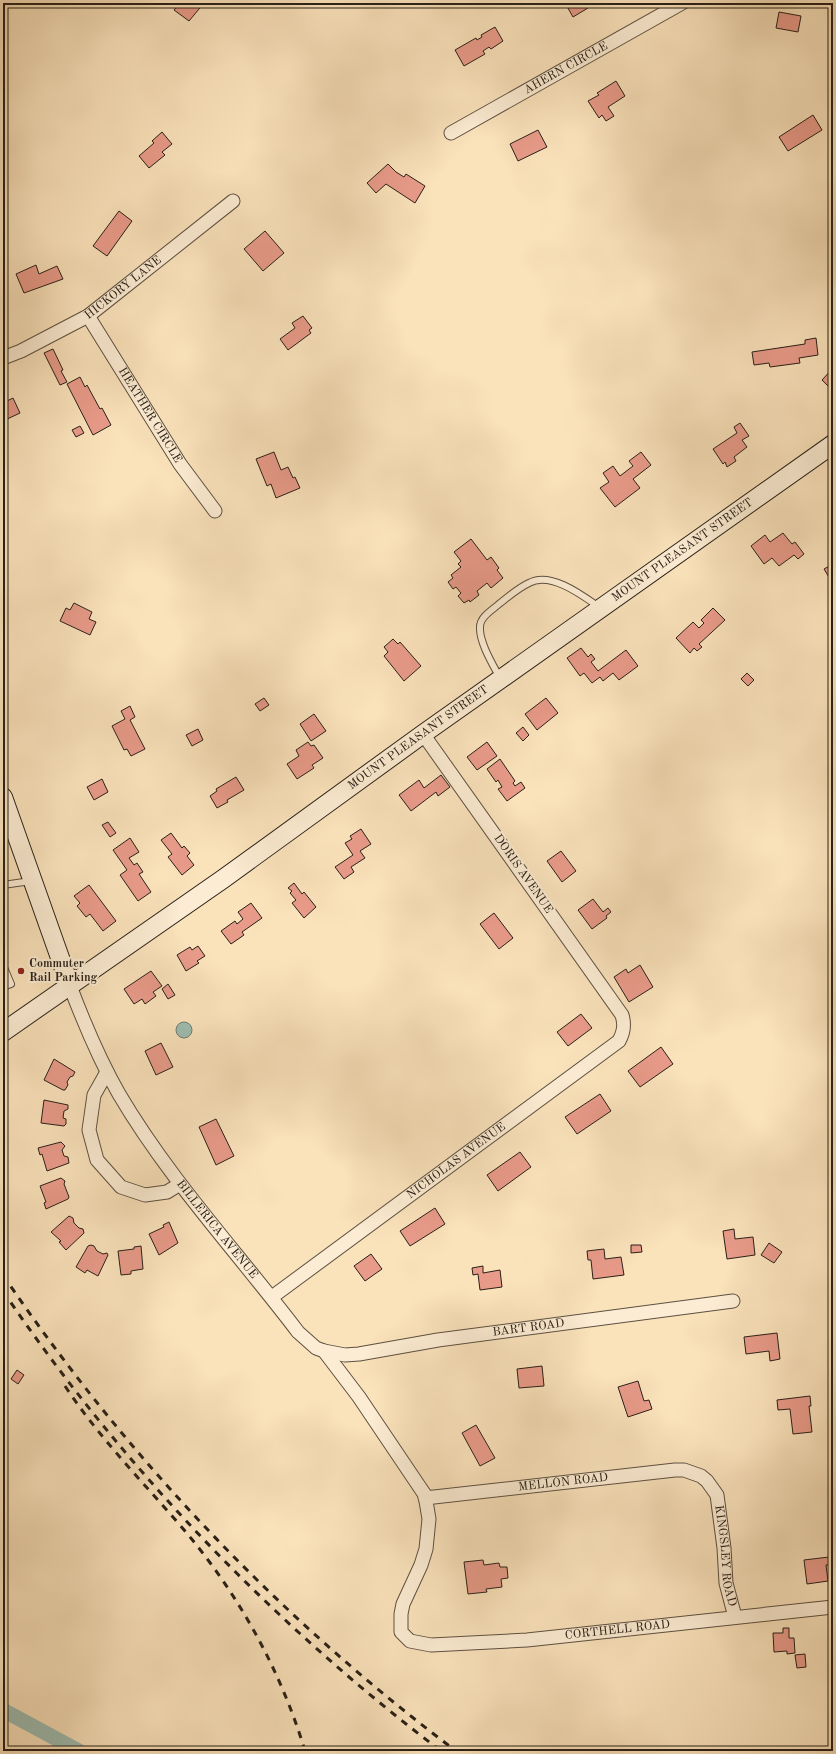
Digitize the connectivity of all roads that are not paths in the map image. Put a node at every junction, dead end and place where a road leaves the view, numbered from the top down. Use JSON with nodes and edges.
{"nodes":[{"id":1,"x":682,"y":3,"type":"edge"},
{"id":2,"x":451,"y":133,"type":"dead end"},
{"id":3,"x":233,"y":201,"type":"dead end"},
{"id":4,"x":88,"y":316,"type":"junction"},
{"id":5,"x":3,"y":358,"type":"edge"},
{"id":6,"x":833,"y":444,"type":"edge"},
{"id":7,"x":215,"y":511,"type":"dead end"},
{"id":8,"x":601,"y":609,"type":"junction"},
{"id":9,"x":501,"y":680,"type":"junction"},
{"id":10,"x":423,"y":734,"type":"junction"},
{"id":11,"x":3,"y":798,"type":"edge"},
{"id":12,"x":9,"y":831,"type":"edge"},
{"id":13,"x":34,"y":881,"type":"junction"},
{"id":14,"x":3,"y":885,"type":"edge"},
{"id":15,"x":3,"y":965,"type":"edge"},
{"id":16,"x":70,"y":986,"type":"junction"},
{"id":17,"x":3,"y":987,"type":"edge"},
{"id":18,"x":622,"y":1015,"type":"joint"},
{"id":19,"x":3,"y":1032,"type":"edge"},
{"id":20,"x":107,"y":1072,"type":"junction"},
{"id":21,"x":180,"y":1184,"type":"junction"},
{"id":22,"x":272,"y":1298,"type":"junction"},
{"id":23,"x":734,"y":1301,"type":"dead end"},
{"id":24,"x":324,"y":1351,"type":"junction"},
{"id":25,"x":701,"y":1476,"type":"joint"},
{"id":26,"x":425,"y":1498,"type":"junction"},
{"id":27,"x":833,"y":1607,"type":"edge"},
{"id":28,"x":735,"y":1617,"type":"junction"},
{"id":29,"x":404,"y":1636,"type":"joint"}],
"edges":[{"from":1,"to":2,"type":"street","name":"AHERN CIRCLE"},
{"from":3,"to":4,"type":"street","name":"HICKORY LANE"},
{"from":4,"to":5,"type":"street","name":"HICKORY LANE"},
{"from":4,"to":7,"type":"street","name":"HEATHER CIRCLE"},
{"from":6,"to":8,"type":"main road","name":"MOUNT PLEASANT STREET"},
{"from":8,"to":9,"type":"main road","name":"MOUNT PLEASANT STREET"},
{"from":8,"to":9,"type":"lane"},
{"from":9,"to":10,"type":"main road","name":"MOUNT PLEASANT STREET"},
{"from":10,"to":16,"type":"main road","name":"MOUNT PLEASANT STREET"},
{"from":10,"to":18,"type":"street","name":"DORIS AVENUE"},
{"from":11,"to":12,"type":"main road","name":"BILLERICA AVENUE"},
{"from":12,"to":13,"type":"main road","name":"BILLERICA AVENUE"},
{"from":13,"to":14,"type":"lane"},
{"from":13,"to":16,"type":"main road","name":"BILLERICA AVENUE"},
{"from":15,"to":17,"type":"lane"},
{"from":16,"to":19,"type":"main road","name":"MOUNT PLEASANT STREET"},
{"from":16,"to":20,"type":"street","name":"BILLERICA AVENUE"},
{"from":18,"to":22,"type":"street","name":"NICHOLAS AVENUE"},
{"from":20,"to":21,"type":"street","name":"BILLERICA AVENUE"},
{"from":20,"to":21,"type":"street"},
{"from":21,"to":22,"type":"street","name":"BILLERICA AVENUE"},
{"from":22,"to":24,"type":"street","name":"BILLERICA AVENUE"},
{"from":23,"to":24,"type":"street","name":"BART ROAD"},
{"from":24,"to":26,"type":"street","name":"BILLERICA AVENUE"},
{"from":25,"to":26,"type":"street","name":"MELLON ROAD"},
{"from":25,"to":28,"type":"street","name":"KINGSLEY ROAD"},
{"from":26,"to":29,"type":"street","name":"BILLERICA AVENUE"},
{"from":27,"to":28,"type":"street","name":"CORTHELL ROAD"},
{"from":28,"to":29,"type":"street","name":"CORTHELL ROAD"}]}
